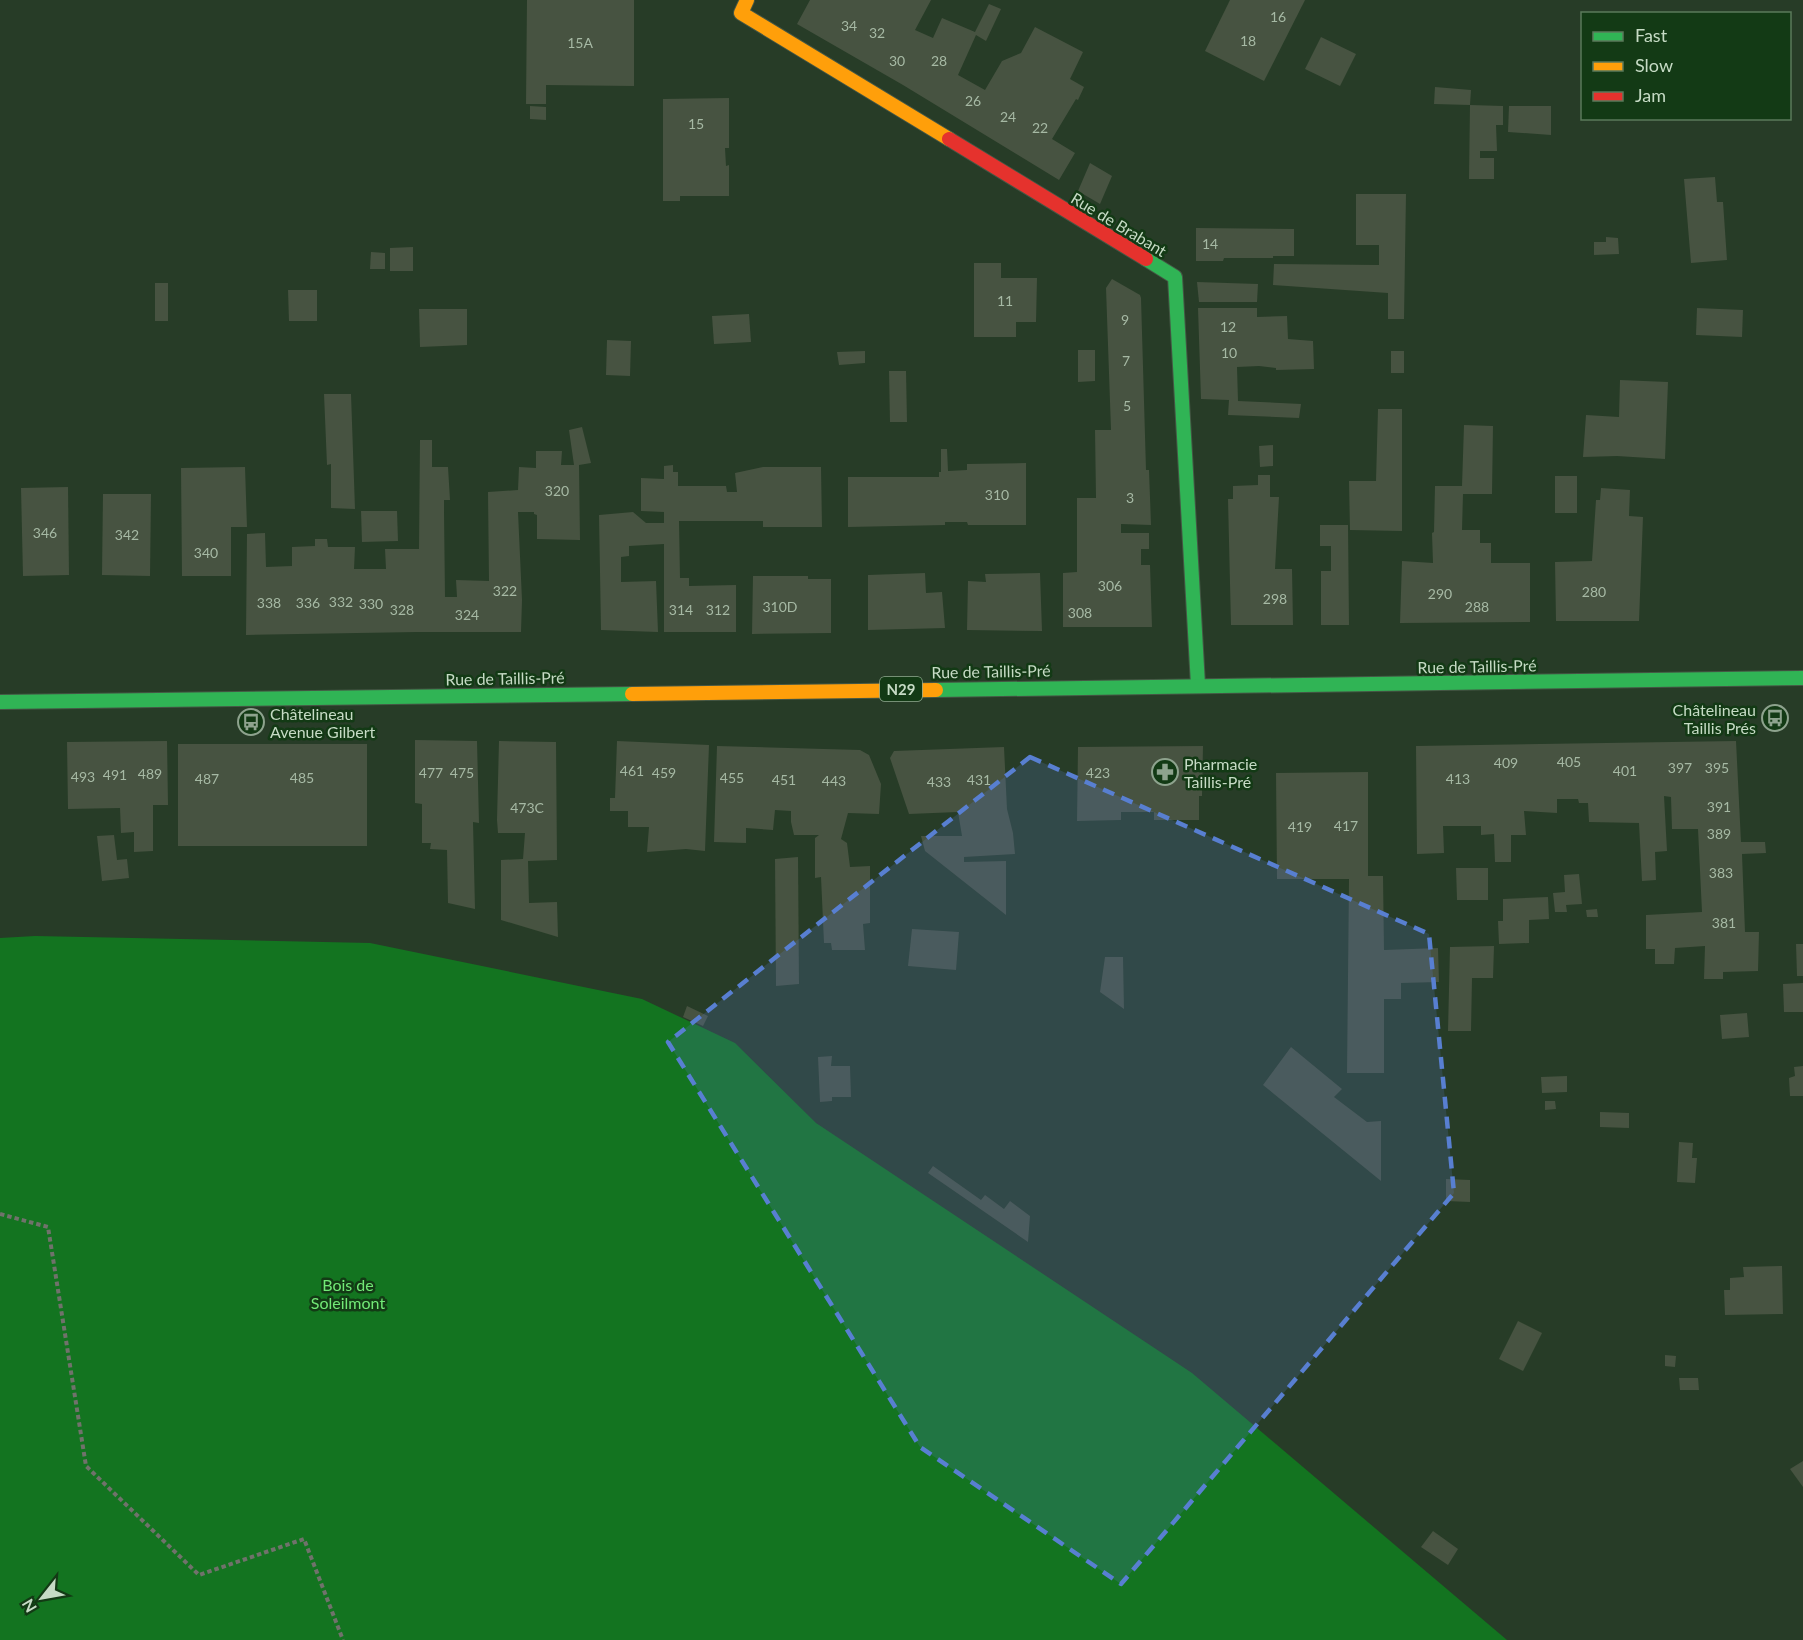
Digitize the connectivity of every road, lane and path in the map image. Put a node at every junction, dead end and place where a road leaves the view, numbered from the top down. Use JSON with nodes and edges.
{"nodes":[{"id":1,"x":747,"y":0,"type":"edge"},
{"id":2,"x":1803,"y":678,"type":"edge"},
{"id":3,"x":1198,"y":685,"type":"junction"},
{"id":4,"x":0,"y":702,"type":"edge"},
{"id":5,"x":0,"y":1214,"type":"edge"},
{"id":6,"x":343,"y":1640,"type":"edge"}],
"edges":[{"from":1,"to":3,"type":"main road","name":"Rue de Brabant"},
{"from":2,"to":3,"type":"main road","name":"Rue de Taillis-Pré","number":"N29"},
{"from":3,"to":4,"type":"main road","name":"Rue de Taillis-Pré","number":"N29"},
{"from":5,"to":6,"type":"path"}]}
